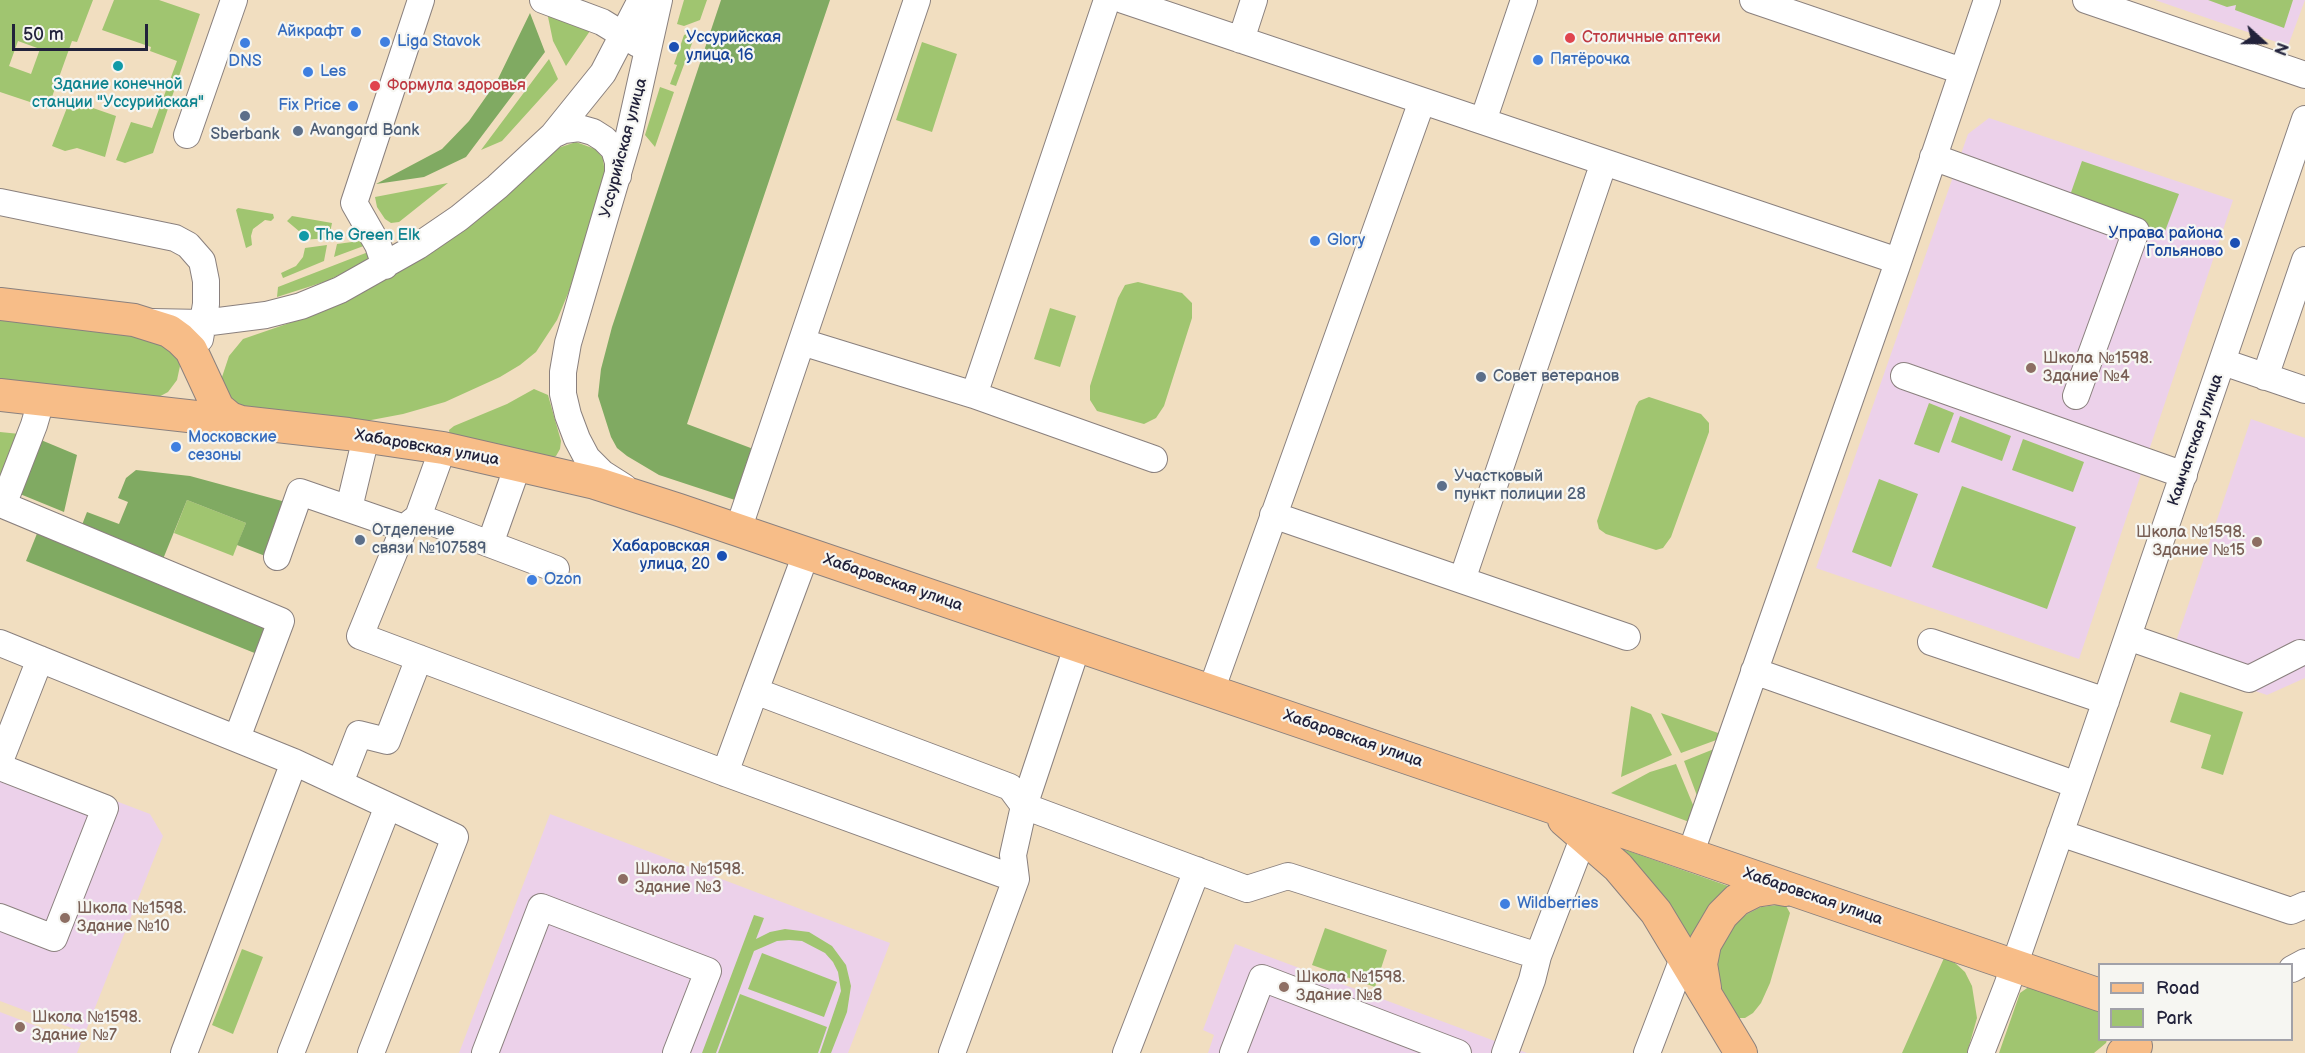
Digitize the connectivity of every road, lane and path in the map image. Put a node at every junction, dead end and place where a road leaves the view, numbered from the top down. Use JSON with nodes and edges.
{"nodes":[{"id":1,"x":234,"y":0,"type":"edge"},
{"id":2,"x":421,"y":0,"type":"edge"},
{"id":3,"x":543,"y":0,"type":"edge"},
{"id":4,"x":641,"y":0,"type":"edge"},
{"id":5,"x":659,"y":0,"type":"edge"},
{"id":6,"x":917,"y":0,"type":"edge"},
{"id":7,"x":1107,"y":0,"type":"edge"},
{"id":8,"x":1123,"y":0,"type":"edge"},
{"id":9,"x":1254,"y":0,"type":"edge"},
{"id":10,"x":1524,"y":0,"type":"edge"},
{"id":11,"x":1753,"y":0,"type":"edge"},
{"id":12,"x":1987,"y":0,"type":"edge"},
{"id":13,"x":2086,"y":0,"type":"edge"},
{"id":14,"x":623,"y":34,"type":"junction"},
{"id":15,"x":1240,"y":40,"type":"junction"},
{"id":16,"x":646,"y":63,"type":"junction"},
{"id":17,"x":1962,"y":71,"type":"junction"},
{"id":18,"x":2305,"y":75,"type":"edge"},
{"id":19,"x":1422,"y":101,"type":"junction"},
{"id":20,"x":2305,"y":119,"type":"edge"},
{"id":21,"x":1483,"y":121,"type":"junction"},
{"id":22,"x":187,"y":135,"type":"dead end"},
{"id":23,"x":553,"y":135,"type":"junction"},
{"id":24,"x":1933,"y":157,"type":"junction"},
{"id":25,"x":1604,"y":162,"type":"junction"},
{"id":26,"x":618,"y":176,"type":"junction"},
{"id":27,"x":0,"y":202,"type":"edge"},
{"id":28,"x":2305,"y":260,"type":"edge"},
{"id":29,"x":1898,"y":261,"type":"junction"},
{"id":30,"x":385,"y":266,"type":"junction"},
{"id":31,"x":0,"y":304,"type":"edge"},
{"id":32,"x":134,"y":320,"type":"junction"},
{"id":33,"x":202,"y":323,"type":"junction"},
{"id":34,"x":802,"y":342,"type":"junction"},
{"id":35,"x":2223,"y":362,"type":"junction"},
{"id":36,"x":195,"y":363,"type":"junction"},
{"id":37,"x":1904,"y":376,"type":"dead end"},
{"id":38,"x":2265,"y":377,"type":"junction"},
{"id":39,"x":2305,"y":390,"type":"edge"},
{"id":40,"x":0,"y":395,"type":"edge"},
{"id":41,"x":974,"y":396,"type":"junction"},
{"id":42,"x":2076,"y":396,"type":"dead end"},
{"id":43,"x":41,"y":400,"type":"junction"},
{"id":44,"x":147,"y":412,"type":"junction"},
{"id":45,"x":245,"y":424,"type":"junction"},
{"id":46,"x":366,"y":437,"type":"junction"},
{"id":47,"x":443,"y":448,"type":"junction"},
{"id":48,"x":1154,"y":459,"type":"dead end"},
{"id":49,"x":518,"y":465,"type":"junction"},
{"id":50,"x":2184,"y":475,"type":"junction"},
{"id":51,"x":648,"y":500,"type":"junction"},
{"id":52,"x":1,"y":504,"type":"edge"},
{"id":53,"x":349,"y":508,"type":"junction"},
{"id":54,"x":1273,"y":515,"type":"junction"},
{"id":55,"x":411,"y":523,"type":"junction"},
{"id":56,"x":738,"y":530,"type":"junction"},
{"id":57,"x":490,"y":544,"type":"junction"},
{"id":58,"x":806,"y":554,"type":"junction"},
{"id":59,"x":277,"y":556,"type":"dead end"},
{"id":60,"x":556,"y":569,"type":"dead end"},
{"id":61,"x":1462,"y":579,"type":"junction"},
{"id":62,"x":1628,"y":637,"type":"dead end"},
{"id":63,"x":2128,"y":637,"type":"junction"},
{"id":64,"x":1931,"y":642,"type":"dead end"},
{"id":65,"x":0,"y":643,"type":"edge"},
{"id":66,"x":1077,"y":647,"type":"junction"},
{"id":67,"x":2300,"y":653,"type":"dead end"},
{"id":68,"x":40,"y":658,"type":"junction"},
{"id":69,"x":419,"y":658,"type":"junction"},
{"id":70,"x":1754,"y":671,"type":"junction"},
{"id":71,"x":755,"y":691,"type":"junction"},
{"id":72,"x":1210,"y":691,"type":"junction"},
{"id":73,"x":2106,"y":701,"type":"junction"},
{"id":74,"x":237,"y":738,"type":"junction"},
{"id":75,"x":0,"y":761,"type":"edge"},
{"id":76,"x":294,"y":762,"type":"junction"},
{"id":77,"x":0,"y":767,"type":"edge"},
{"id":78,"x":725,"y":773,"type":"junction"},
{"id":79,"x":340,"y":783,"type":"junction"},
{"id":80,"x":2077,"y":785,"type":"junction"},
{"id":81,"x":1527,"y":799,"type":"junction"},
{"id":82,"x":388,"y":806,"type":"junction"},
{"id":83,"x":1024,"y":806,"type":"junction"},
{"id":84,"x":2060,"y":832,"type":"junction"},
{"id":85,"x":1584,"y":836,"type":"junction"},
{"id":86,"x":1690,"y":855,"type":"junction"},
{"id":87,"x":1197,"y":870,"type":"junction"},
{"id":88,"x":1016,"y":879,"type":"junction"},
{"id":89,"x":1795,"y":891,"type":"junction"},
{"id":90,"x":2305,"y":905,"type":"edge"},
{"id":91,"x":0,"y":916,"type":"edge"},
{"id":92,"x":1538,"y":956,"type":"junction"},
{"id":93,"x":1684,"y":956,"type":"junction"},
{"id":94,"x":2014,"y":964,"type":"junction"},
{"id":95,"x":2098,"y":994,"type":"edge"},
{"id":96,"x":1708,"y":998,"type":"junction"},
{"id":97,"x":1739,"y":1051,"type":"edge"},
{"id":98,"x":184,"y":1053,"type":"edge"},
{"id":99,"x":291,"y":1053,"type":"edge"},
{"id":100,"x":371,"y":1053,"type":"edge"},
{"id":101,"x":485,"y":1053,"type":"edge"},
{"id":102,"x":676,"y":1053,"type":"edge"},
{"id":103,"x":952,"y":1053,"type":"edge"},
{"id":104,"x":1125,"y":1053,"type":"edge"},
{"id":105,"x":1233,"y":1053,"type":"edge"},
{"id":106,"x":1458,"y":1053,"type":"edge"},
{"id":107,"x":1505,"y":1053,"type":"edge"},
{"id":108,"x":1647,"y":1053,"type":"edge"},
{"id":109,"x":1981,"y":1053,"type":"edge"}],
"edges":[{"from":1,"to":22,"type":"street"},
{"from":2,"to":30,"type":"street"},
{"from":3,"to":14,"type":"street"},
{"from":4,"to":14,"type":"street"},
{"from":5,"to":16,"type":"street","name":"Уссурийская улица"},
{"from":6,"to":34,"type":"street"},
{"from":7,"to":41,"type":"street"},
{"from":8,"to":15,"type":"street"},
{"from":9,"to":15,"type":"street"},
{"from":10,"to":21,"type":"street"},
{"from":11,"to":17,"type":"street"},
{"from":12,"to":17,"type":"street"},
{"from":13,"to":18,"type":"street"},
{"from":14,"to":16,"type":"street"},
{"from":14,"to":23,"type":"street"},
{"from":15,"to":19,"type":"street"},
{"from":16,"to":26,"type":"street","name":"Уссурийская улица"},
{"from":17,"to":24,"type":"street"},
{"from":19,"to":21,"type":"street"},
{"from":19,"to":54,"type":"street"},
{"from":20,"to":35,"type":"street","name":"Камчатская улица"},
{"from":21,"to":25,"type":"street"},
{"from":23,"to":26,"type":"street"},
{"from":23,"to":30,"type":"street","name":"Хабаровская улица"},
{"from":24,"to":29,"type":"street"},
{"from":24,"to":42,"type":"street"},
{"from":25,"to":29,"type":"street"},
{"from":25,"to":61,"type":"street"},
{"from":26,"to":51,"type":"street","name":"Уссурийская улица"},
{"from":27,"to":33,"type":"street"},
{"from":28,"to":38,"type":"street"},
{"from":29,"to":70,"type":"street"},
{"from":30,"to":33,"type":"street","name":"Хабаровская улица"},
{"from":31,"to":32,"type":"main road","name":"Хабаровская улица"},
{"from":32,"to":33,"type":"street","name":"Хабаровская улица"},
{"from":32,"to":36,"type":"main road","name":"Хабаровская улица"},
{"from":33,"to":36,"type":"street"},
{"from":34,"to":41,"type":"street"},
{"from":34,"to":56,"type":"street"},
{"from":35,"to":38,"type":"street"},
{"from":35,"to":50,"type":"street","name":"Камчатская улица"},
{"from":36,"to":44,"type":"main road","name":"Хабаровская улица"},
{"from":36,"to":45,"type":"main road","name":"Хабаровская улица"},
{"from":37,"to":50,"type":"street"},
{"from":38,"to":39,"type":"street"},
{"from":40,"to":43,"type":"main road","name":"Хабаровская улица"},
{"from":41,"to":48,"type":"street"},
{"from":43,"to":44,"type":"main road","name":"Хабаровская улица"},
{"from":43,"to":52,"type":"street"},
{"from":44,"to":45,"type":"main road","name":"Хабаровская улица"},
{"from":45,"to":46,"type":"main road","name":"Хабаровская улица"},
{"from":46,"to":47,"type":"main road","name":"Хабаровская улица"},
{"from":46,"to":53,"type":"street"},
{"from":47,"to":49,"type":"main road","name":"Хабаровская улица"},
{"from":47,"to":55,"type":"street"},
{"from":49,"to":51,"type":"main road","name":"Хабаровская улица"},
{"from":49,"to":57,"type":"street"},
{"from":50,"to":63,"type":"street","name":"Камчатская улица"},
{"from":51,"to":56,"type":"main road","name":"Хабаровская улица"},
{"from":52,"to":74,"type":"street"},
{"from":53,"to":55,"type":"street"},
{"from":53,"to":59,"type":"street"},
{"from":54,"to":61,"type":"street"},
{"from":54,"to":72,"type":"street"},
{"from":55,"to":57,"type":"street"},
{"from":55,"to":69,"type":"street"},
{"from":56,"to":58,"type":"main road","name":"Хабаровская улица"},
{"from":57,"to":60,"type":"street"},
{"from":58,"to":66,"type":"main road","name":"Хабаровская улица"},
{"from":58,"to":71,"type":"street"},
{"from":61,"to":62,"type":"street"},
{"from":63,"to":67,"type":"street"},
{"from":63,"to":73,"type":"street","name":"Камчатская улица"},
{"from":64,"to":73,"type":"street"},
{"from":65,"to":68,"type":"street"},
{"from":66,"to":72,"type":"main road","name":"Хабаровская улица"},
{"from":66,"to":83,"type":"street"},
{"from":68,"to":74,"type":"street"},
{"from":68,"to":75,"type":"street"},
{"from":69,"to":78,"type":"street"},
{"from":69,"to":79,"type":"street"},
{"from":70,"to":80,"type":"street"},
{"from":70,"to":86,"type":"street"},
{"from":71,"to":78,"type":"street"},
{"from":71,"to":83,"type":"street"},
{"from":72,"to":81,"type":"main road","name":"Хабаровская улица"},
{"from":73,"to":80,"type":"street","name":"Камчатская улица"},
{"from":74,"to":76,"type":"street"},
{"from":76,"to":79,"type":"street"},
{"from":76,"to":98,"type":"street"},
{"from":77,"to":91,"type":"street"},
{"from":78,"to":88,"type":"street"},
{"from":79,"to":82,"type":"street"},
{"from":80,"to":84,"type":"street","name":"Камчатская улица"},
{"from":81,"to":85,"type":"main road","name":"Хабаровская улица"},
{"from":81,"to":86,"type":"main road","name":"Хабаровская улица"},
{"from":82,"to":99,"type":"street"},
{"from":82,"to":100,"type":"street"},
{"from":83,"to":87,"type":"street"},
{"from":83,"to":88,"type":"street"},
{"from":84,"to":90,"type":"street"},
{"from":84,"to":94,"type":"street","name":"Камчатская улица"},
{"from":85,"to":92,"type":"street"},
{"from":85,"to":93,"type":"main road","name":"Хабаровская улица"},
{"from":86,"to":89,"type":"main road","name":"Хабаровская улица"},
{"from":87,"to":92,"type":"street"},
{"from":87,"to":104,"type":"street"},
{"from":88,"to":103,"type":"street"},
{"from":89,"to":94,"type":"main road","name":"Хабаровская улица"},
{"from":89,"to":96,"type":"main road"},
{"from":92,"to":107,"type":"street"},
{"from":93,"to":96,"type":"main road","name":"Хабаровская улица"},
{"from":93,"to":108,"type":"street"},
{"from":94,"to":95,"type":"main road","name":"Хабаровская улица"},
{"from":94,"to":109,"type":"street","name":"Камчатская улица"},
{"from":96,"to":97,"type":"main road","name":"Хабаровская улица"},
{"from":101,"to":102,"type":"street"},
{"from":105,"to":106,"type":"street"}]}
